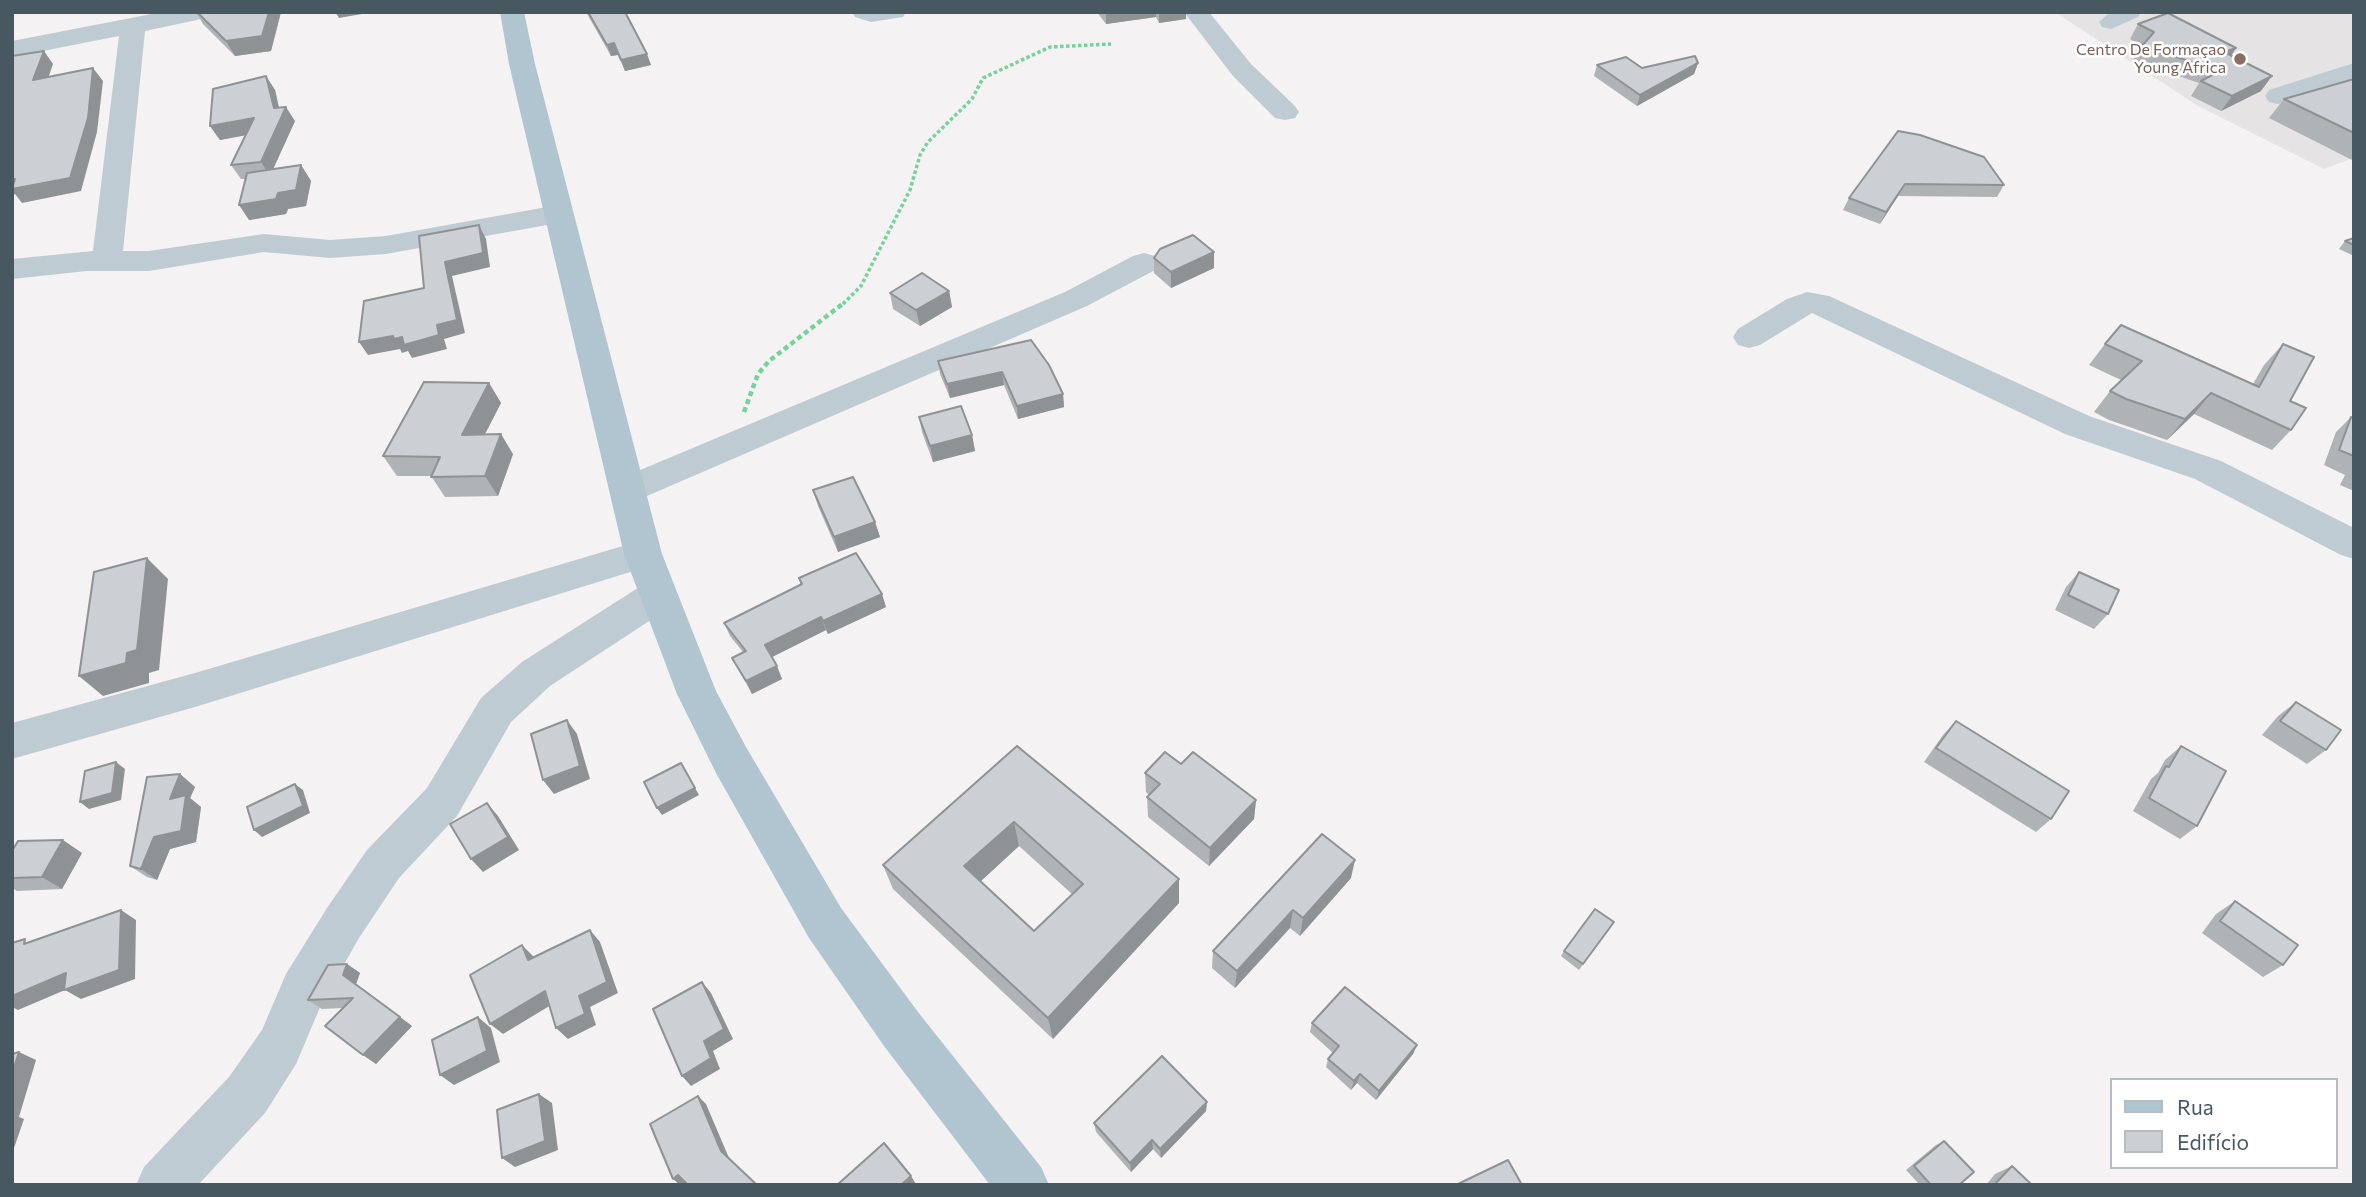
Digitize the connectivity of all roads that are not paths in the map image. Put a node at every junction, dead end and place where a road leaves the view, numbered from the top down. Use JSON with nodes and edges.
{"nodes":[{"id":1,"x":202,"y":12,"type":"edge"},
{"id":2,"x":512,"y":12,"type":"edge"},
{"id":3,"x":864,"y":12,"type":"edge"},
{"id":4,"x":894,"y":12,"type":"edge"},
{"id":5,"x":1196,"y":12,"type":"edge"},
{"id":6,"x":133,"y":26,"type":"junction"},
{"id":7,"x":12,"y":48,"type":"edge"},
{"id":8,"x":2354,"y":71,"type":"edge"},
{"id":9,"x":2278,"y":96,"type":"dead end"},
{"id":10,"x":1285,"y":111,"type":"dead end"},
{"id":11,"x":558,"y":214,"type":"junction"},
{"id":12,"x":107,"y":260,"type":"junction"},
{"id":13,"x":1144,"y":263,"type":"dead end"},
{"id":14,"x":12,"y":270,"type":"edge"},
{"id":15,"x":1749,"y":337,"type":"dead end"},
{"id":16,"x":626,"y":490,"type":"junction"},
{"id":17,"x":2354,"y":545,"type":"edge"},
{"id":18,"x":643,"y":554,"type":"junction"},
{"id":19,"x":658,"y":596,"type":"junction"},
{"id":20,"x":12,"y":741,"type":"edge"},
{"id":21,"x":1017,"y":1183,"type":"edge"},
{"id":22,"x":162,"y":1185,"type":"edge"}],
"edges":[{"from":1,"to":6,"type":"street"},
{"from":2,"to":11,"type":"main road"},
{"from":3,"to":4,"type":"street"},
{"from":5,"to":10,"type":"street"},
{"from":6,"to":7,"type":"street"},
{"from":6,"to":12,"type":"street"},
{"from":8,"to":9,"type":"street"},
{"from":11,"to":12,"type":"street"},
{"from":11,"to":16,"type":"main road"},
{"from":12,"to":14,"type":"street"},
{"from":13,"to":16,"type":"street"},
{"from":15,"to":17,"type":"street"},
{"from":16,"to":18,"type":"main road"},
{"from":18,"to":19,"type":"main road"},
{"from":18,"to":20,"type":"street"},
{"from":19,"to":21,"type":"main road"},
{"from":19,"to":22,"type":"street"}]}
